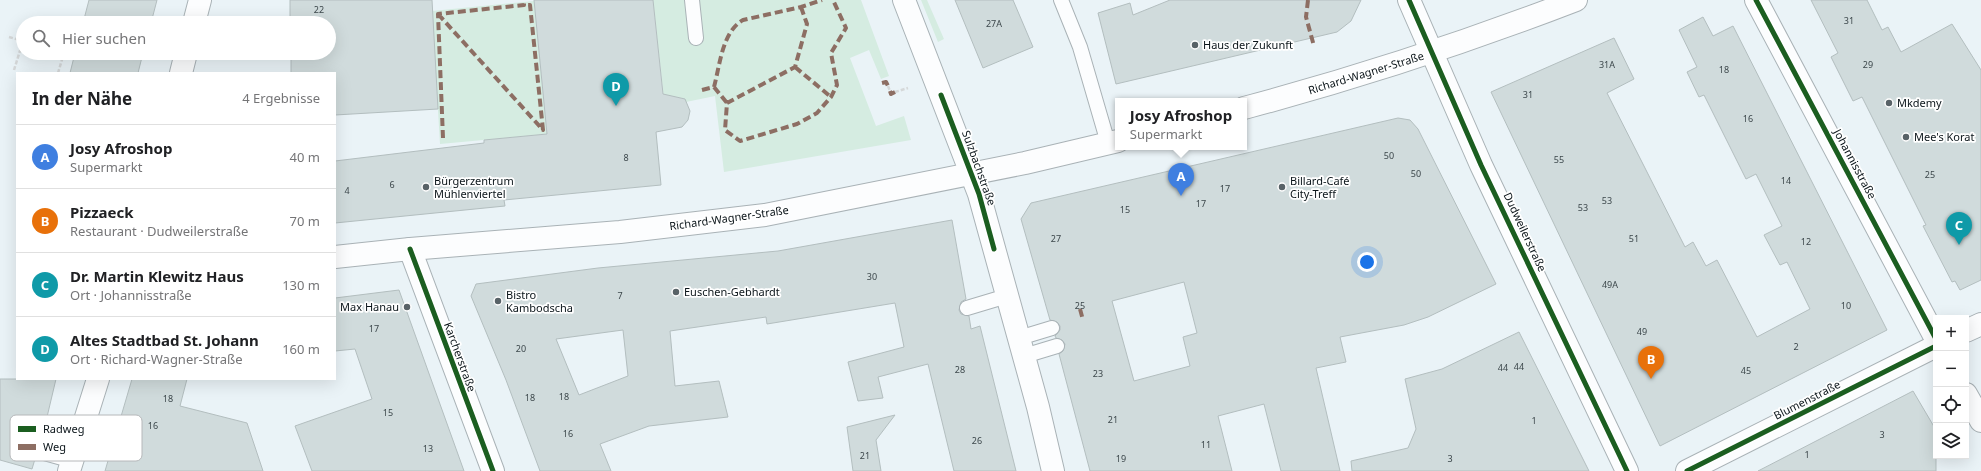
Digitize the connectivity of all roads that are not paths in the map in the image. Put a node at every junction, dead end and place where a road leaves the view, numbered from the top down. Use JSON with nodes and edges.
{"nodes":[{"id":1,"x":200,"y":0,"type":"edge"},
{"id":2,"x":692,"y":0,"type":"edge"},
{"id":3,"x":904,"y":0,"type":"edge"},
{"id":4,"x":1061,"y":0,"type":"edge"},
{"id":5,"x":1409,"y":0,"type":"edge"},
{"id":6,"x":1576,"y":0,"type":"edge"},
{"id":7,"x":1756,"y":0,"type":"edge"},
{"id":8,"x":196,"y":16,"type":"edge"},
{"id":9,"x":696,"y":38,"type":"dead end"},
{"id":10,"x":1432,"y":53,"type":"junction"},
{"id":11,"x":185,"y":60,"type":"edge"},
{"id":12,"x":182,"y":72,"type":"edge"},
{"id":13,"x":1247,"y":107,"type":"edge"},
{"id":14,"x":1113,"y":142,"type":"edge"},
{"id":15,"x":971,"y":174,"type":"junction"},
{"id":16,"x":410,"y":249,"type":"junction"},
{"id":17,"x":336,"y":257,"type":"edge"},
{"id":18,"x":1007,"y":296,"type":"junction"},
{"id":19,"x":967,"y":308,"type":"dead end"},
{"id":20,"x":1981,"y":324,"type":"edge"},
{"id":21,"x":1052,"y":328,"type":"dead end"},
{"id":22,"x":1969,"y":330,"type":"edge"},
{"id":23,"x":1933,"y":333,"type":"edge"},
{"id":24,"x":1057,"y":346,"type":"dead end"},
{"id":25,"x":1021,"y":347,"type":"junction"},
{"id":26,"x":1933,"y":348,"type":"edge"},
{"id":27,"x":98,"y":380,"type":"edge"},
{"id":28,"x":1969,"y":399,"type":"edge"},
{"id":29,"x":87,"y":415,"type":"edge"},
{"id":30,"x":1981,"y":421,"type":"edge"},
{"id":31,"x":60,"y":461,"type":"edge"},
{"id":32,"x":71,"y":466,"type":"edge"},
{"id":33,"x":493,"y":471,"type":"edge"},
{"id":34,"x":1053,"y":471,"type":"edge"},
{"id":35,"x":1627,"y":471,"type":"edge"},
{"id":36,"x":1687,"y":471,"type":"edge"}],
"edges":[{"from":1,"to":8,"type":"main road"},
{"from":2,"to":9,"type":"lane"},
{"from":3,"to":15,"type":"main road","name":"Sulzbachstraße"},
{"from":4,"to":14,"type":"lane"},
{"from":5,"to":10,"type":"main road","name":"Dudweilerstraße"},
{"from":6,"to":10,"type":"main road","name":"Richard-Wagner-Straße"},
{"from":7,"to":23,"type":"main road","name":"Johannisstraße"},
{"from":10,"to":13,"type":"main road","name":"Richard-Wagner-Straße"},
{"from":10,"to":35,"type":"main road","name":"Dudweilerstraße"},
{"from":11,"to":12,"type":"main road"},
{"from":14,"to":15,"type":"main road","name":"Richard-Wagner-Straße"},
{"from":15,"to":16,"type":"main road","name":"Richard-Wagner-Straße"},
{"from":15,"to":18,"type":"main road","name":"Sulzbachstraße"},
{"from":16,"to":17,"type":"main road","name":"Richard-Wagner-Straße"},
{"from":16,"to":33,"type":"main road","name":"Karcherstraße"},
{"from":18,"to":19,"type":"lane"},
{"from":18,"to":25,"type":"main road","name":"Sulzbachstraße"},
{"from":20,"to":22,"type":"main road"},
{"from":21,"to":25,"type":"lane"},
{"from":24,"to":25,"type":"lane"},
{"from":25,"to":34,"type":"main road","name":"Sulzbachstraße"},
{"from":26,"to":36,"type":"main road","name":"Blumenstraße"},
{"from":27,"to":29,"type":"main road"},
{"from":28,"to":30,"type":"main road"},
{"from":31,"to":32,"type":"lane"}]}
